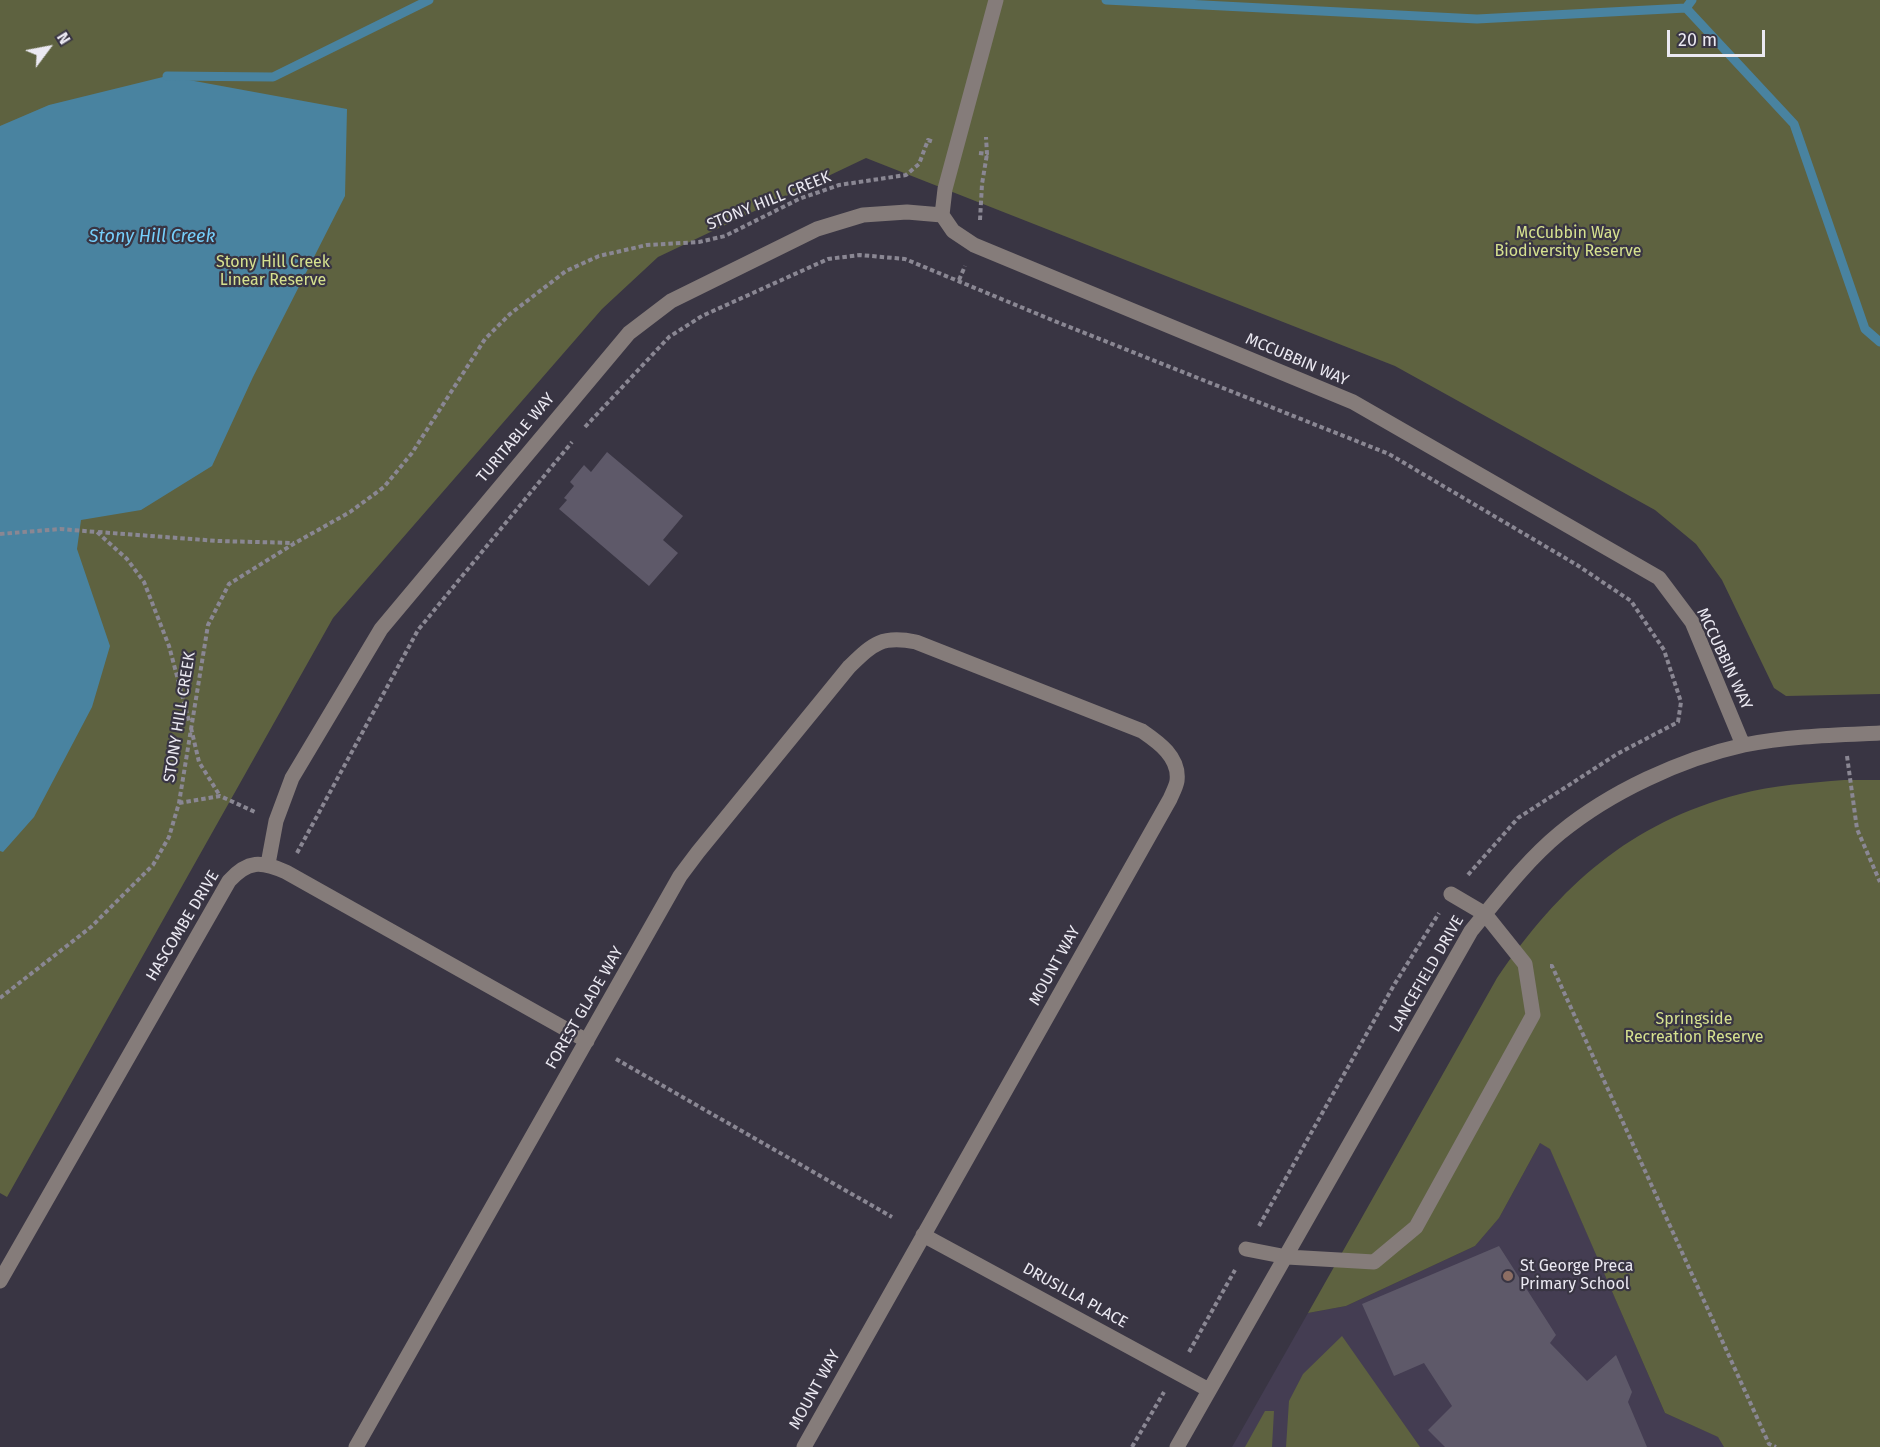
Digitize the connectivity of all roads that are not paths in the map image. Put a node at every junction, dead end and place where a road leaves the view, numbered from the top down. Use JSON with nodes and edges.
{"nodes":[{"id":1,"x":996,"y":0,"type":"edge"},
{"id":2,"x":942,"y":215,"type":"junction"},
{"id":3,"x":904,"y":639,"type":"joint"},
{"id":4,"x":1880,"y":733,"type":"edge"},
{"id":5,"x":1743,"y":746,"type":"junction"},
{"id":6,"x":268,"y":864,"type":"junction"},
{"id":7,"x":1451,"y":894,"type":"road end"},
{"id":8,"x":1485,"y":914,"type":"junction"},
{"id":9,"x":587,"y":1041,"type":"junction"},
{"id":10,"x":923,"y":1234,"type":"junction"},
{"id":11,"x":1246,"y":1249,"type":"road end"},
{"id":12,"x":1287,"y":1257,"type":"junction"},
{"id":13,"x":0,"y":1281,"type":"edge"},
{"id":14,"x":1209,"y":1390,"type":"junction"},
{"id":15,"x":356,"y":1447,"type":"edge"},
{"id":16,"x":804,"y":1447,"type":"edge"},
{"id":17,"x":1177,"y":1447,"type":"edge"}],
"edges":[{"from":1,"to":2,"type":"street"},
{"from":2,"to":5,"type":"street","name":"MCCUBBIN WAY"},
{"from":2,"to":6,"type":"street","name":"TURITABLE WAY"},
{"from":3,"to":9,"type":"street","name":"FOREST GLADE WAY"},
{"from":3,"to":10,"type":"street","name":"MOUNT WAY"},
{"from":4,"to":5,"type":"street","name":"LANCEFIELD DRIVE"},
{"from":5,"to":8,"type":"street","name":"LANCEFIELD DRIVE"},
{"from":6,"to":9,"type":"street"},
{"from":6,"to":13,"type":"street","name":"HASCOMBE DRIVE"},
{"from":7,"to":8,"type":"street"},
{"from":8,"to":12,"type":"street","name":"LANCEFIELD DRIVE"},
{"from":8,"to":12,"type":"street"},
{"from":9,"to":15,"type":"street","name":"FOREST GLADE WAY"},
{"from":10,"to":14,"type":"street","name":"DRUSILLA PLACE"},
{"from":10,"to":16,"type":"street","name":"MOUNT WAY"},
{"from":11,"to":12,"type":"street"},
{"from":12,"to":14,"type":"street","name":"LANCEFIELD DRIVE"},
{"from":14,"to":17,"type":"street","name":"LANCEFIELD DRIVE"}]}
